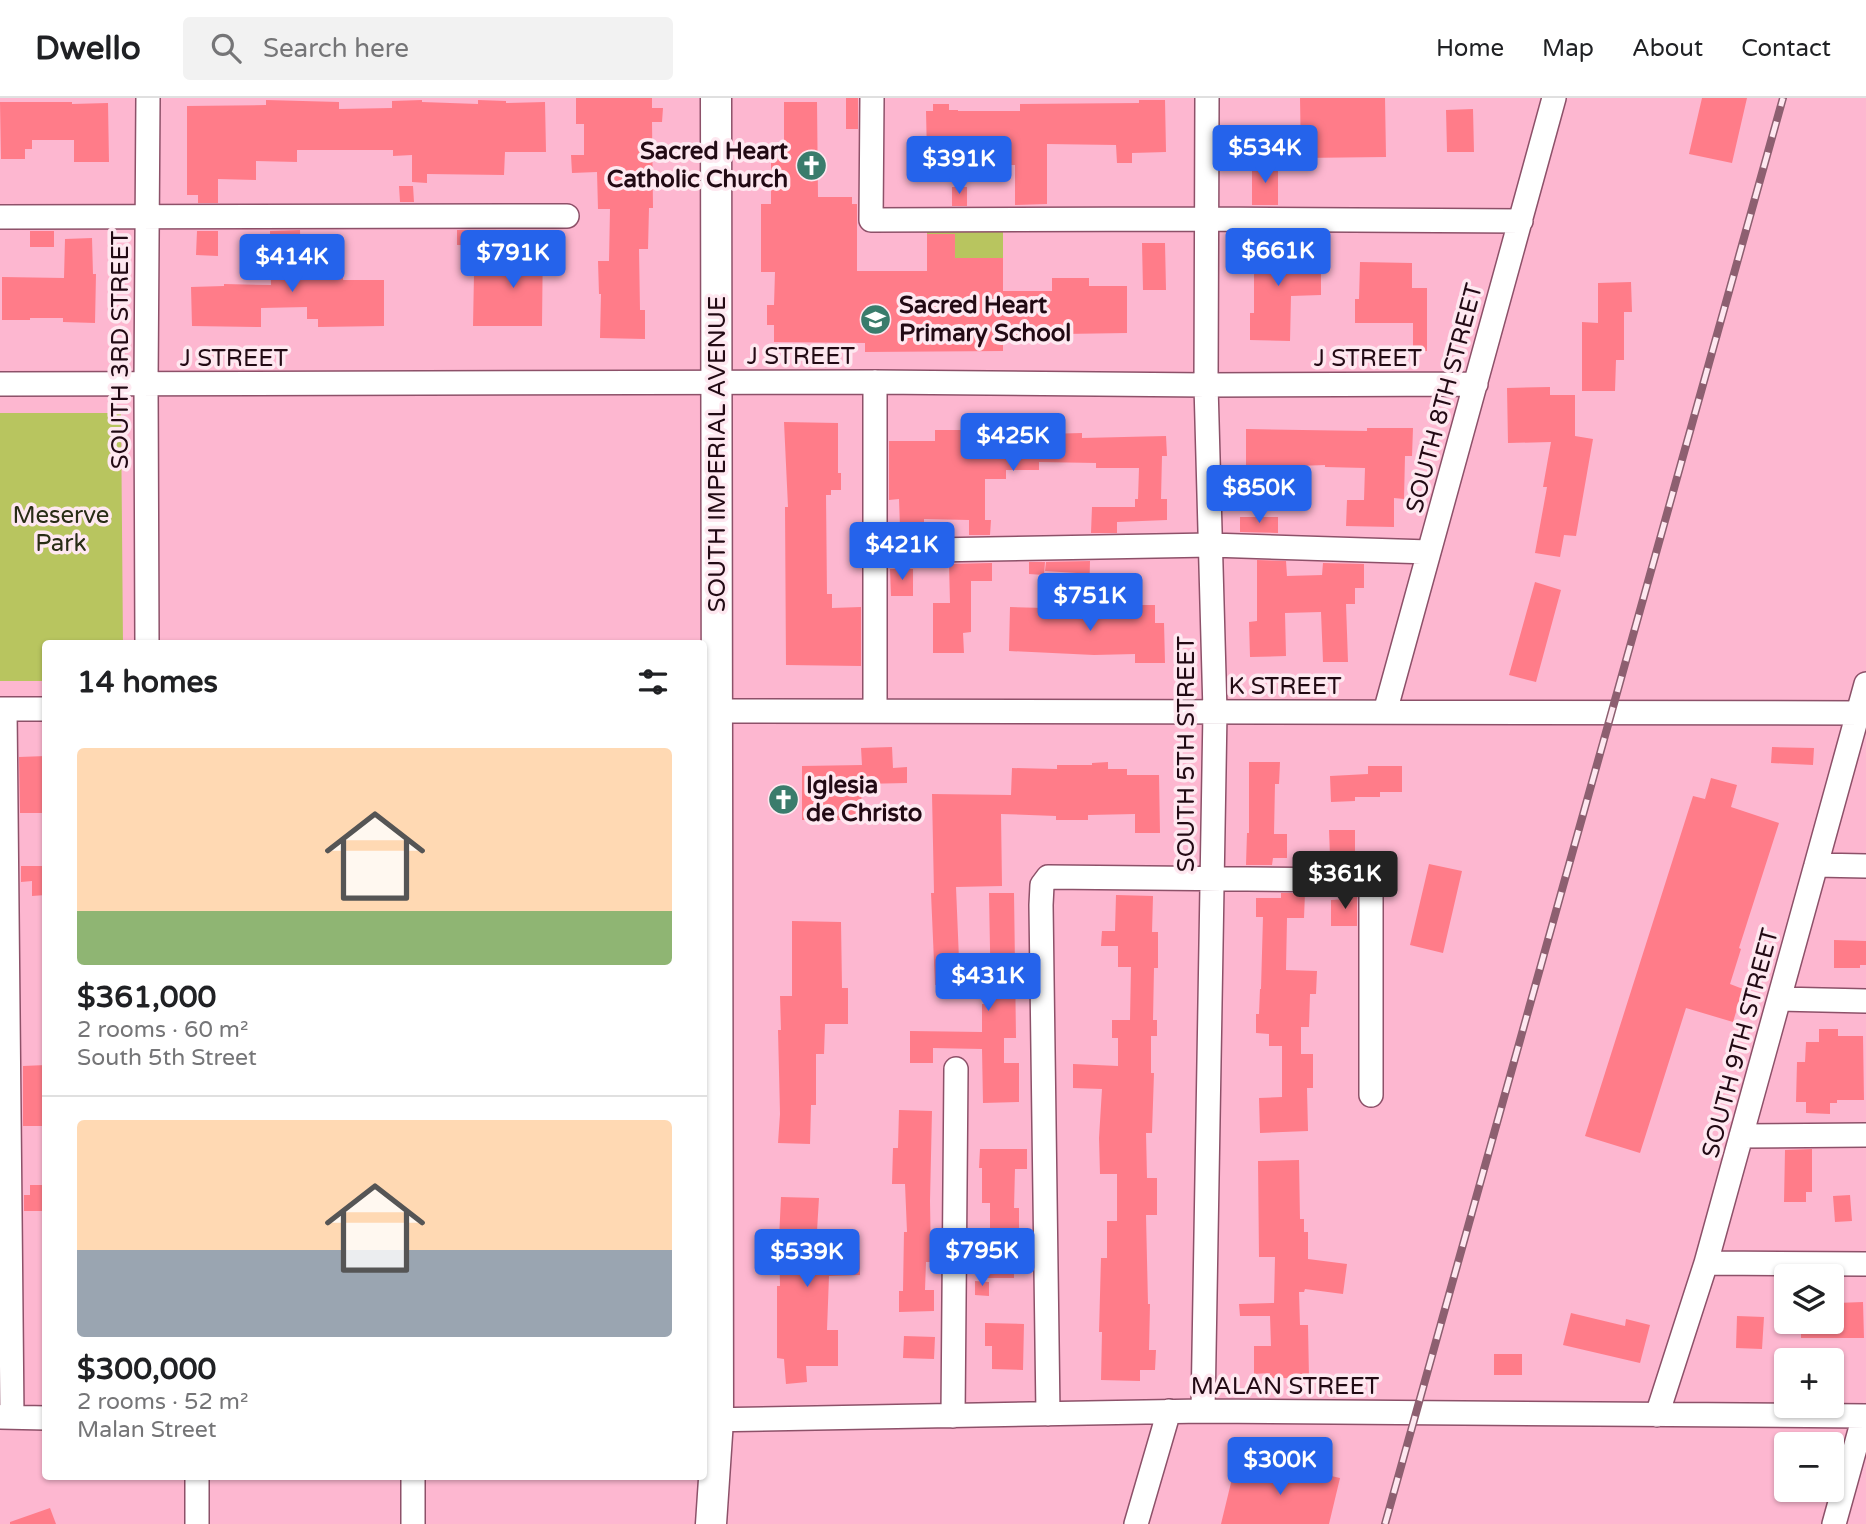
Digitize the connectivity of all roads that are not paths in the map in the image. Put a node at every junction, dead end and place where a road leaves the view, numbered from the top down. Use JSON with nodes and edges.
{"nodes":[{"id":1,"x":148,"y":98,"type":"edge"},
{"id":2,"x":716,"y":98,"type":"edge"},
{"id":3,"x":872,"y":98,"type":"edge"},
{"id":4,"x":1207,"y":98,"type":"edge"},
{"id":5,"x":1554,"y":98,"type":"edge"},
{"id":6,"x":567,"y":216,"type":"dead end"},
{"id":7,"x":0,"y":217,"type":"edge"},
{"id":8,"x":147,"y":217,"type":"junction"},
{"id":9,"x":1206,"y":219,"type":"junction"},
{"id":10,"x":1521,"y":221,"type":"junction"},
{"id":11,"x":875,"y":382,"type":"junction"},
{"id":12,"x":716,"y":383,"type":"junction"},
{"id":13,"x":0,"y":384,"type":"edge"},
{"id":14,"x":146,"y":384,"type":"junction"},
{"id":15,"x":1476,"y":384,"type":"junction"},
{"id":16,"x":1206,"y":385,"type":"junction"},
{"id":17,"x":1211,"y":545,"type":"junction"},
{"id":18,"x":874,"y":551,"type":"junction"},
{"id":19,"x":1429,"y":552,"type":"junction"},
{"id":20,"x":147,"y":640,"type":"edge"},
{"id":21,"x":1866,"y":684,"type":"edge"},
{"id":22,"x":2,"y":709,"type":"edge"},
{"id":23,"x":42,"y":709,"type":"edge"},
{"id":24,"x":710,"y":710,"type":"edge"},
{"id":25,"x":875,"y":711,"type":"junction"},
{"id":26,"x":1215,"y":712,"type":"junction"},
{"id":27,"x":1385,"y":712,"type":"junction"},
{"id":28,"x":1862,"y":713,"type":"edge"},
{"id":29,"x":1816,"y":865,"type":"junction"},
{"id":30,"x":1866,"y":866,"type":"edge"},
{"id":31,"x":1211,"y":879,"type":"junction"},
{"id":32,"x":1779,"y":999,"type":"junction"},
{"id":33,"x":1866,"y":1001,"type":"edge"},
{"id":34,"x":956,"y":1069,"type":"dead end"},
{"id":35,"x":1371,"y":1095,"type":"dead end"},
{"id":36,"x":1866,"y":1135,"type":"edge"},
{"id":37,"x":1741,"y":1136,"type":"junction"},
{"id":38,"x":1706,"y":1263,"type":"junction"},
{"id":39,"x":1866,"y":1264,"type":"edge"},
{"id":40,"x":1169,"y":1411,"type":"junction"},
{"id":41,"x":1203,"y":1411,"type":"junction"},
{"id":42,"x":1048,"y":1414,"type":"junction"},
{"id":43,"x":1657,"y":1415,"type":"junction"},
{"id":44,"x":953,"y":1416,"type":"junction"},
{"id":45,"x":1865,"y":1416,"type":"edge"},
{"id":46,"x":6,"y":1417,"type":"edge"},
{"id":47,"x":42,"y":1418,"type":"edge"},
{"id":48,"x":711,"y":1420,"type":"edge"},
{"id":49,"x":197,"y":1480,"type":"edge"},
{"id":50,"x":413,"y":1480,"type":"edge"},
{"id":51,"x":197,"y":1524,"type":"edge"},
{"id":52,"x":413,"y":1524,"type":"edge"},
{"id":53,"x":710,"y":1524,"type":"edge"},
{"id":54,"x":1136,"y":1524,"type":"edge"},
{"id":55,"x":1834,"y":1524,"type":"edge"}],
"edges":[{"from":1,"to":8,"type":"street","name":"SOUTH 3RD STREET"},
{"from":2,"to":12,"type":"main road","name":"SOUTH IMPERIAL AVENUE"},
{"from":3,"to":9,"type":"street"},
{"from":4,"to":9,"type":"street","name":"SOUTH 5TH STREET"},
{"from":5,"to":10,"type":"street","name":"SOUTH 8TH STREET"},
{"from":6,"to":8,"type":"street"},
{"from":7,"to":8,"type":"street"},
{"from":8,"to":14,"type":"street","name":"SOUTH 3RD STREET"},
{"from":9,"to":10,"type":"street"},
{"from":9,"to":16,"type":"street","name":"SOUTH 5TH STREET"},
{"from":10,"to":15,"type":"street","name":"SOUTH 8TH STREET"},
{"from":11,"to":12,"type":"street","name":"J STREET"},
{"from":11,"to":16,"type":"street","name":"J STREET"},
{"from":11,"to":18,"type":"street"},
{"from":12,"to":14,"type":"street","name":"J STREET"},
{"from":12,"to":24,"type":"main road","name":"SOUTH IMPERIAL AVENUE"},
{"from":13,"to":14,"type":"street","name":"J STREET"},
{"from":14,"to":20,"type":"street","name":"SOUTH 3RD STREET"},
{"from":15,"to":16,"type":"street","name":"J STREET"},
{"from":15,"to":19,"type":"street","name":"SOUTH 8TH STREET"},
{"from":16,"to":17,"type":"street","name":"SOUTH 5TH STREET"},
{"from":17,"to":18,"type":"street"},
{"from":17,"to":19,"type":"street"},
{"from":17,"to":26,"type":"street","name":"SOUTH 5TH STREET"},
{"from":18,"to":25,"type":"street"},
{"from":19,"to":27,"type":"street","name":"SOUTH 8TH STREET"},
{"from":21,"to":28,"type":"street","name":"SOUTH 9TH STREET"},
{"from":22,"to":23,"type":"street"},
{"from":22,"to":46,"type":"street"},
{"from":24,"to":25,"type":"street","name":"K STREET"},
{"from":24,"to":48,"type":"main road","name":"SOUTH IMPERIAL AVENUE"},
{"from":25,"to":26,"type":"street","name":"K STREET"},
{"from":26,"to":27,"type":"street","name":"K STREET"},
{"from":26,"to":31,"type":"street","name":"SOUTH 5TH STREET"},
{"from":27,"to":28,"type":"street","name":"K STREET"},
{"from":28,"to":29,"type":"street","name":"SOUTH 9TH STREET"},
{"from":29,"to":30,"type":"street"},
{"from":29,"to":32,"type":"street","name":"SOUTH 9TH STREET"},
{"from":31,"to":35,"type":"street"},
{"from":31,"to":41,"type":"street","name":"SOUTH 5TH STREET"},
{"from":31,"to":42,"type":"street"},
{"from":32,"to":33,"type":"street"},
{"from":32,"to":37,"type":"street","name":"SOUTH 9TH STREET"},
{"from":34,"to":44,"type":"street"},
{"from":36,"to":37,"type":"street"},
{"from":37,"to":38,"type":"street","name":"SOUTH 9TH STREET"},
{"from":38,"to":39,"type":"street"},
{"from":38,"to":43,"type":"street","name":"SOUTH 9TH STREET"},
{"from":40,"to":41,"type":"street","name":"MALAN STREET"},
{"from":40,"to":42,"type":"street","name":"MALAN STREET"},
{"from":40,"to":54,"type":"street"},
{"from":41,"to":43,"type":"street","name":"MALAN STREET"},
{"from":42,"to":44,"type":"street","name":"MALAN STREET"},
{"from":43,"to":45,"type":"street","name":"MALAN STREET"},
{"from":44,"to":48,"type":"street","name":"MALAN STREET"},
{"from":45,"to":55,"type":"street"},
{"from":46,"to":47,"type":"street"},
{"from":48,"to":53,"type":"main road","name":"SOUTH IMPERIAL AVENUE"},
{"from":49,"to":51,"type":"street"},
{"from":50,"to":52,"type":"street"}]}
